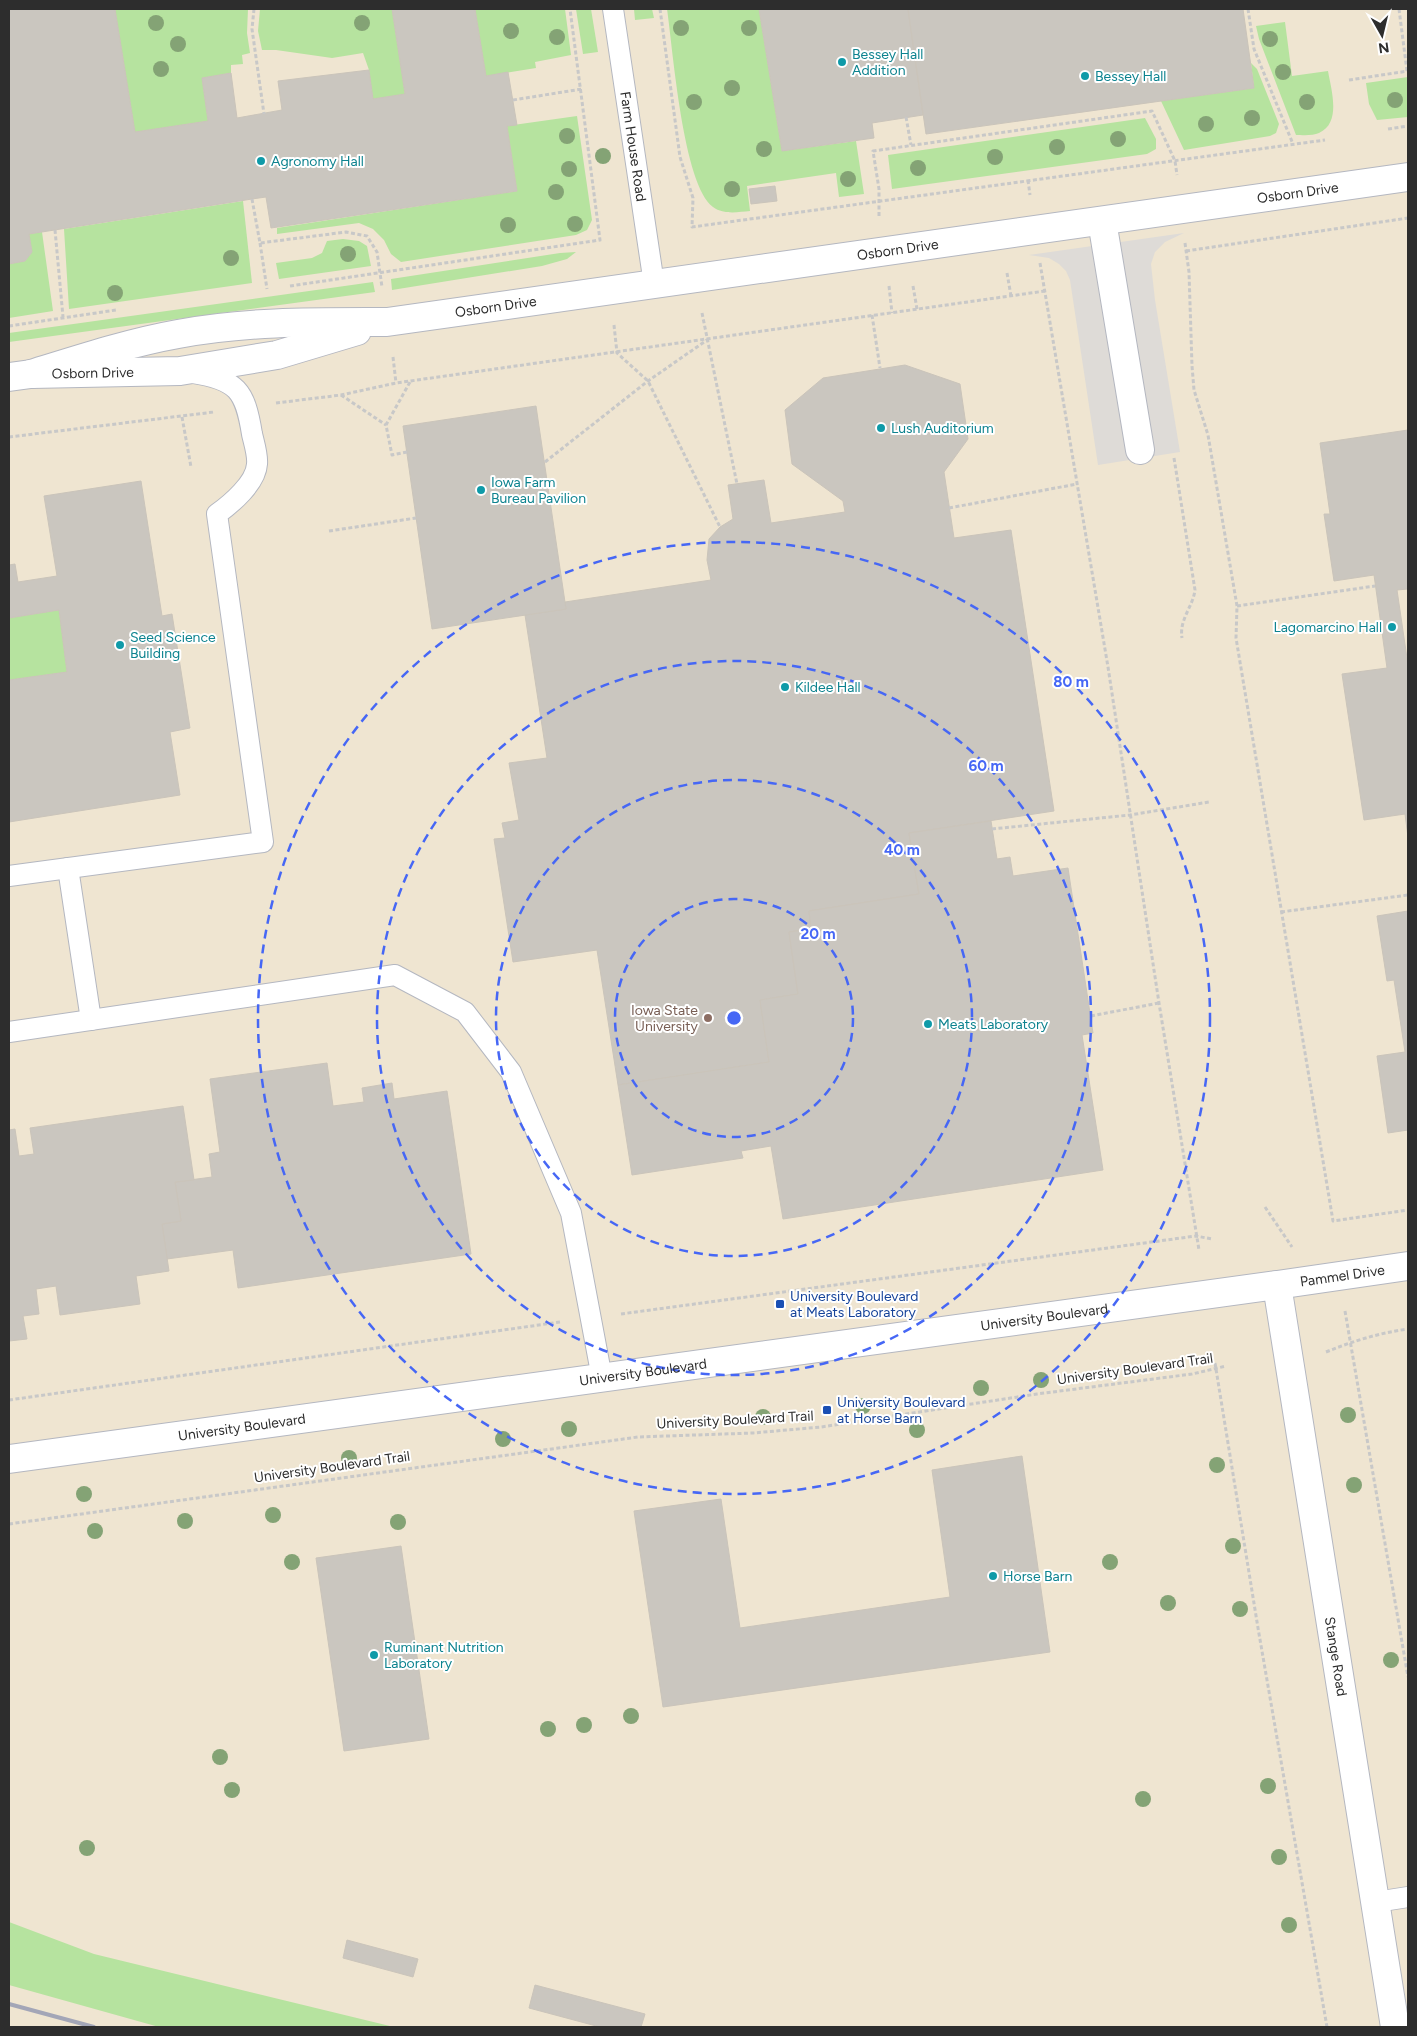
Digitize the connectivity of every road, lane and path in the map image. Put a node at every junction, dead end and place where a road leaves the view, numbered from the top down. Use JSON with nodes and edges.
{"nodes":[{"id":1,"x":254,"y":9,"type":"edge"},
{"id":2,"x":570,"y":9,"type":"edge"},
{"id":3,"x":613,"y":9,"type":"edge"},
{"id":4,"x":660,"y":9,"type":"edge"},
{"id":5,"x":1248,"y":9,"type":"edge"},
{"id":6,"x":1398,"y":9,"type":"edge"},
{"id":7,"x":1408,"y":71,"type":"edge"},
{"id":8,"x":1348,"y":80,"type":"dead end"},
{"id":9,"x":582,"y":89,"type":"junction"},
{"id":10,"x":513,"y":100,"type":"dead end"},
{"id":11,"x":264,"y":114,"type":"dead end"},
{"id":12,"x":906,"y":117,"type":"dead end"},
{"id":13,"x":1408,"y":126,"type":"edge"},
{"id":14,"x":1388,"y":129,"type":"dead end"},
{"id":15,"x":1325,"y":140,"type":"dead end"},
{"id":16,"x":1293,"y":144,"type":"junction"},
{"id":17,"x":911,"y":145,"type":"junction"},
{"id":18,"x":1175,"y":161,"type":"junction"},
{"id":19,"x":1177,"y":175,"type":"dead end"},
{"id":20,"x":1408,"y":177,"type":"edge"},
{"id":21,"x":1028,"y":180,"type":"junction"},
{"id":22,"x":1030,"y":195,"type":"dead end"},
{"id":23,"x":252,"y":199,"type":"dead end"},
{"id":24,"x":879,"y":201,"type":"junction"},
{"id":25,"x":879,"y":217,"type":"dead end"},
{"id":26,"x":1408,"y":218,"type":"edge"},
{"id":27,"x":1102,"y":221,"type":"junction"},
{"id":28,"x":55,"y":230,"type":"dead end"},
{"id":29,"x":260,"y":243,"type":"junction"},
{"id":30,"x":1039,"y":257,"type":"dead end"},
{"id":31,"x":380,"y":273,"type":"junction"},
{"id":32,"x":1007,"y":273,"type":"dead end"},
{"id":33,"x":887,"y":276,"type":"dead end"},
{"id":34,"x":654,"y":284,"type":"junction"},
{"id":35,"x":286,"y":286,"type":"dead end"},
{"id":36,"x":913,"y":286,"type":"dead end"},
{"id":37,"x":276,"y":288,"type":"dead end"},
{"id":38,"x":267,"y":289,"type":"junction"},
{"id":39,"x":257,"y":290,"type":"dead end"},
{"id":40,"x":382,"y":290,"type":"dead end"},
{"id":41,"x":1045,"y":291,"type":"junction"},
{"id":42,"x":1011,"y":296,"type":"junction"},
{"id":43,"x":701,"y":304,"type":"dead end"},
{"id":44,"x":121,"y":309,"type":"dead end"},
{"id":45,"x":917,"y":309,"type":"junction"},
{"id":46,"x":892,"y":313,"type":"junction"},
{"id":47,"x":872,"y":315,"type":"junction"},
{"id":48,"x":63,"y":317,"type":"junction"},
{"id":49,"x":387,"y":322,"type":"junction"},
{"id":50,"x":613,"y":324,"type":"dead end"},
{"id":51,"x":9,"y":326,"type":"edge"},
{"id":52,"x":707,"y":339,"type":"junction"},
{"id":53,"x":392,"y":349,"type":"dead end"},
{"id":54,"x":618,"y":353,"type":"junction"},
{"id":55,"x":880,"y":368,"type":"dead end"},
{"id":56,"x":180,"y":371,"type":"junction"},
{"id":57,"x":20,"y":375,"type":"edge"},
{"id":58,"x":648,"y":381,"type":"junction"},
{"id":59,"x":411,"y":382,"type":"junction"},
{"id":60,"x":396,"y":383,"type":"junction"},
{"id":61,"x":341,"y":395,"type":"junction"},
{"id":62,"x":273,"y":404,"type":"dead end"},
{"id":63,"x":215,"y":412,"type":"dead end"},
{"id":64,"x":182,"y":416,"type":"junction"},
{"id":65,"x":386,"y":425,"type":"junction"},
{"id":66,"x":9,"y":437,"type":"edge"},
{"id":67,"x":1140,"y":450,"type":"dead end"},
{"id":68,"x":407,"y":452,"type":"dead end"},
{"id":69,"x":545,"y":462,"type":"dead end"},
{"id":70,"x":191,"y":467,"type":"dead end"},
{"id":71,"x":738,"y":484,"type":"dead end"},
{"id":72,"x":1077,"y":484,"type":"junction"},
{"id":73,"x":949,"y":508,"type":"dead end"},
{"id":74,"x":416,"y":518,"type":"dead end"},
{"id":75,"x":720,"y":526,"type":"dead end"},
{"id":76,"x":329,"y":531,"type":"dead end"},
{"id":77,"x":1375,"y":586,"type":"dead end"},
{"id":78,"x":1237,"y":606,"type":"junction"},
{"id":79,"x":1209,"y":802,"type":"dead end"},
{"id":80,"x":1130,"y":815,"type":"junction"},
{"id":81,"x":992,"y":829,"type":"dead end"},
{"id":82,"x":68,"y":868,"type":"junction"},
{"id":83,"x":9,"y":876,"type":"edge"},
{"id":84,"x":1408,"y":895,"type":"edge"},
{"id":85,"x":1281,"y":912,"type":"junction"},
{"id":86,"x":1159,"y":1003,"type":"junction"},
{"id":87,"x":1091,"y":1016,"type":"dead end"},
{"id":88,"x":91,"y":1020,"type":"junction"},
{"id":89,"x":9,"y":1032,"type":"edge"},
{"id":90,"x":1408,"y":1210,"type":"edge"},
{"id":91,"x":1199,"y":1250,"type":"dead end"},
{"id":92,"x":1408,"y":1266,"type":"edge"},
{"id":93,"x":1276,"y":1285,"type":"junction"},
{"id":94,"x":1347,"y":1316,"type":"dead end"},
{"id":95,"x":1408,"y":1329,"type":"edge"},
{"id":96,"x":1352,"y":1341,"type":"junction"},
{"id":97,"x":1326,"y":1352,"type":"dead end"},
{"id":98,"x":1215,"y":1363,"type":"dead end"},
{"id":99,"x":1226,"y":1366,"type":"dead end"},
{"id":100,"x":1216,"y":1369,"type":"junction"},
{"id":101,"x":602,"y":1378,"type":"junction"},
{"id":102,"x":9,"y":1459,"type":"edge"},
{"id":103,"x":9,"y":1524,"type":"edge"},
{"id":104,"x":1408,"y":1677,"type":"edge"},
{"id":105,"x":1408,"y":1897,"type":"edge"},
{"id":106,"x":1376,"y":1902,"type":"junction"},
{"id":107,"x":1327,"y":2027,"type":"edge"},
{"id":108,"x":1395,"y":2027,"type":"edge"}],
"edges":[{"from":1,"to":11,"type":"path"},
{"from":2,"to":9,"type":"path"},
{"from":3,"to":34,"type":"lane","name":"Farm House Road"},
{"from":4,"to":24,"type":"path"},
{"from":5,"to":16,"type":"path"},
{"from":6,"to":7,"type":"path"},
{"from":7,"to":8,"type":"path"},
{"from":9,"to":10,"type":"path"},
{"from":9,"to":31,"type":"path"},
{"from":12,"to":17,"type":"path"},
{"from":13,"to":14,"type":"path"},
{"from":15,"to":16,"type":"path"},
{"from":16,"to":18,"type":"path"},
{"from":17,"to":18,"type":"path"},
{"from":17,"to":24,"type":"path"},
{"from":18,"to":19,"type":"path"},
{"from":18,"to":21,"type":"path"},
{"from":20,"to":27,"type":"street","name":"Osborn Drive"},
{"from":21,"to":22,"type":"path"},
{"from":21,"to":24,"type":"path"},
{"from":23,"to":29,"type":"path"},
{"from":24,"to":25,"type":"path"},
{"from":26,"to":78,"type":"path"},
{"from":27,"to":34,"type":"street","name":"Osborn Drive"},
{"from":27,"to":67,"type":"street"},
{"from":28,"to":48,"type":"path"},
{"from":29,"to":31,"type":"path"},
{"from":29,"to":38,"type":"path"},
{"from":30,"to":41,"type":"path"},
{"from":31,"to":35,"type":"path"},
{"from":31,"to":40,"type":"path"},
{"from":32,"to":42,"type":"path"},
{"from":33,"to":46,"type":"path"},
{"from":34,"to":49,"type":"street","name":"Osborn Drive"},
{"from":36,"to":45,"type":"path"},
{"from":37,"to":38,"type":"path"},
{"from":38,"to":39,"type":"path"},
{"from":41,"to":42,"type":"path"},
{"from":41,"to":72,"type":"path"},
{"from":42,"to":45,"type":"path"},
{"from":43,"to":52,"type":"path"},
{"from":44,"to":48,"type":"path"},
{"from":45,"to":46,"type":"path"},
{"from":46,"to":47,"type":"path"},
{"from":47,"to":52,"type":"path"},
{"from":47,"to":55,"type":"path"},
{"from":48,"to":51,"type":"path"},
{"from":49,"to":56,"type":"street","name":"Osborn Drive"},
{"from":49,"to":57,"type":"street","name":"Osborn Drive"},
{"from":50,"to":54,"type":"path"},
{"from":52,"to":54,"type":"path"},
{"from":52,"to":58,"type":"path"},
{"from":52,"to":71,"type":"path"},
{"from":53,"to":60,"type":"path"},
{"from":54,"to":58,"type":"path"},
{"from":54,"to":59,"type":"path"},
{"from":56,"to":57,"type":"street","name":"Osborn Drive"},
{"from":56,"to":82,"type":"lane"},
{"from":58,"to":69,"type":"path"},
{"from":58,"to":75,"type":"path"},
{"from":59,"to":60,"type":"path"},
{"from":59,"to":65,"type":"path"},
{"from":60,"to":61,"type":"path"},
{"from":61,"to":62,"type":"path"},
{"from":61,"to":65,"type":"path"},
{"from":63,"to":64,"type":"path"},
{"from":64,"to":66,"type":"path"},
{"from":64,"to":70,"type":"path"},
{"from":65,"to":68,"type":"path"},
{"from":72,"to":73,"type":"path"},
{"from":72,"to":80,"type":"path"},
{"from":74,"to":76,"type":"path"},
{"from":77,"to":78,"type":"path"},
{"from":78,"to":85,"type":"path"},
{"from":79,"to":80,"type":"path"},
{"from":80,"to":81,"type":"path"},
{"from":80,"to":86,"type":"path"},
{"from":82,"to":83,"type":"lane"},
{"from":82,"to":88,"type":"lane"},
{"from":84,"to":85,"type":"path"},
{"from":85,"to":90,"type":"path"},
{"from":86,"to":87,"type":"path"},
{"from":86,"to":91,"type":"path"},
{"from":88,"to":89,"type":"lane"},
{"from":88,"to":101,"type":"lane"},
{"from":92,"to":93,"type":"street","name":"Pammel Drive"},
{"from":93,"to":101,"type":"street","name":"University Boulevard"},
{"from":93,"to":106,"type":"street","name":"Stange Road"},
{"from":94,"to":96,"type":"path"},
{"from":95,"to":96,"type":"path"},
{"from":96,"to":97,"type":"path"},
{"from":96,"to":104,"type":"path"},
{"from":98,"to":100,"type":"path"},
{"from":99,"to":100,"type":"path","name":"University Boulevard Trail"},
{"from":100,"to":103,"type":"path","name":"University Boulevard Trail"},
{"from":100,"to":107,"type":"path"},
{"from":101,"to":102,"type":"street","name":"University Boulevard"},
{"from":105,"to":106,"type":"lane"},
{"from":106,"to":108,"type":"street","name":"Stange Road"}]}
